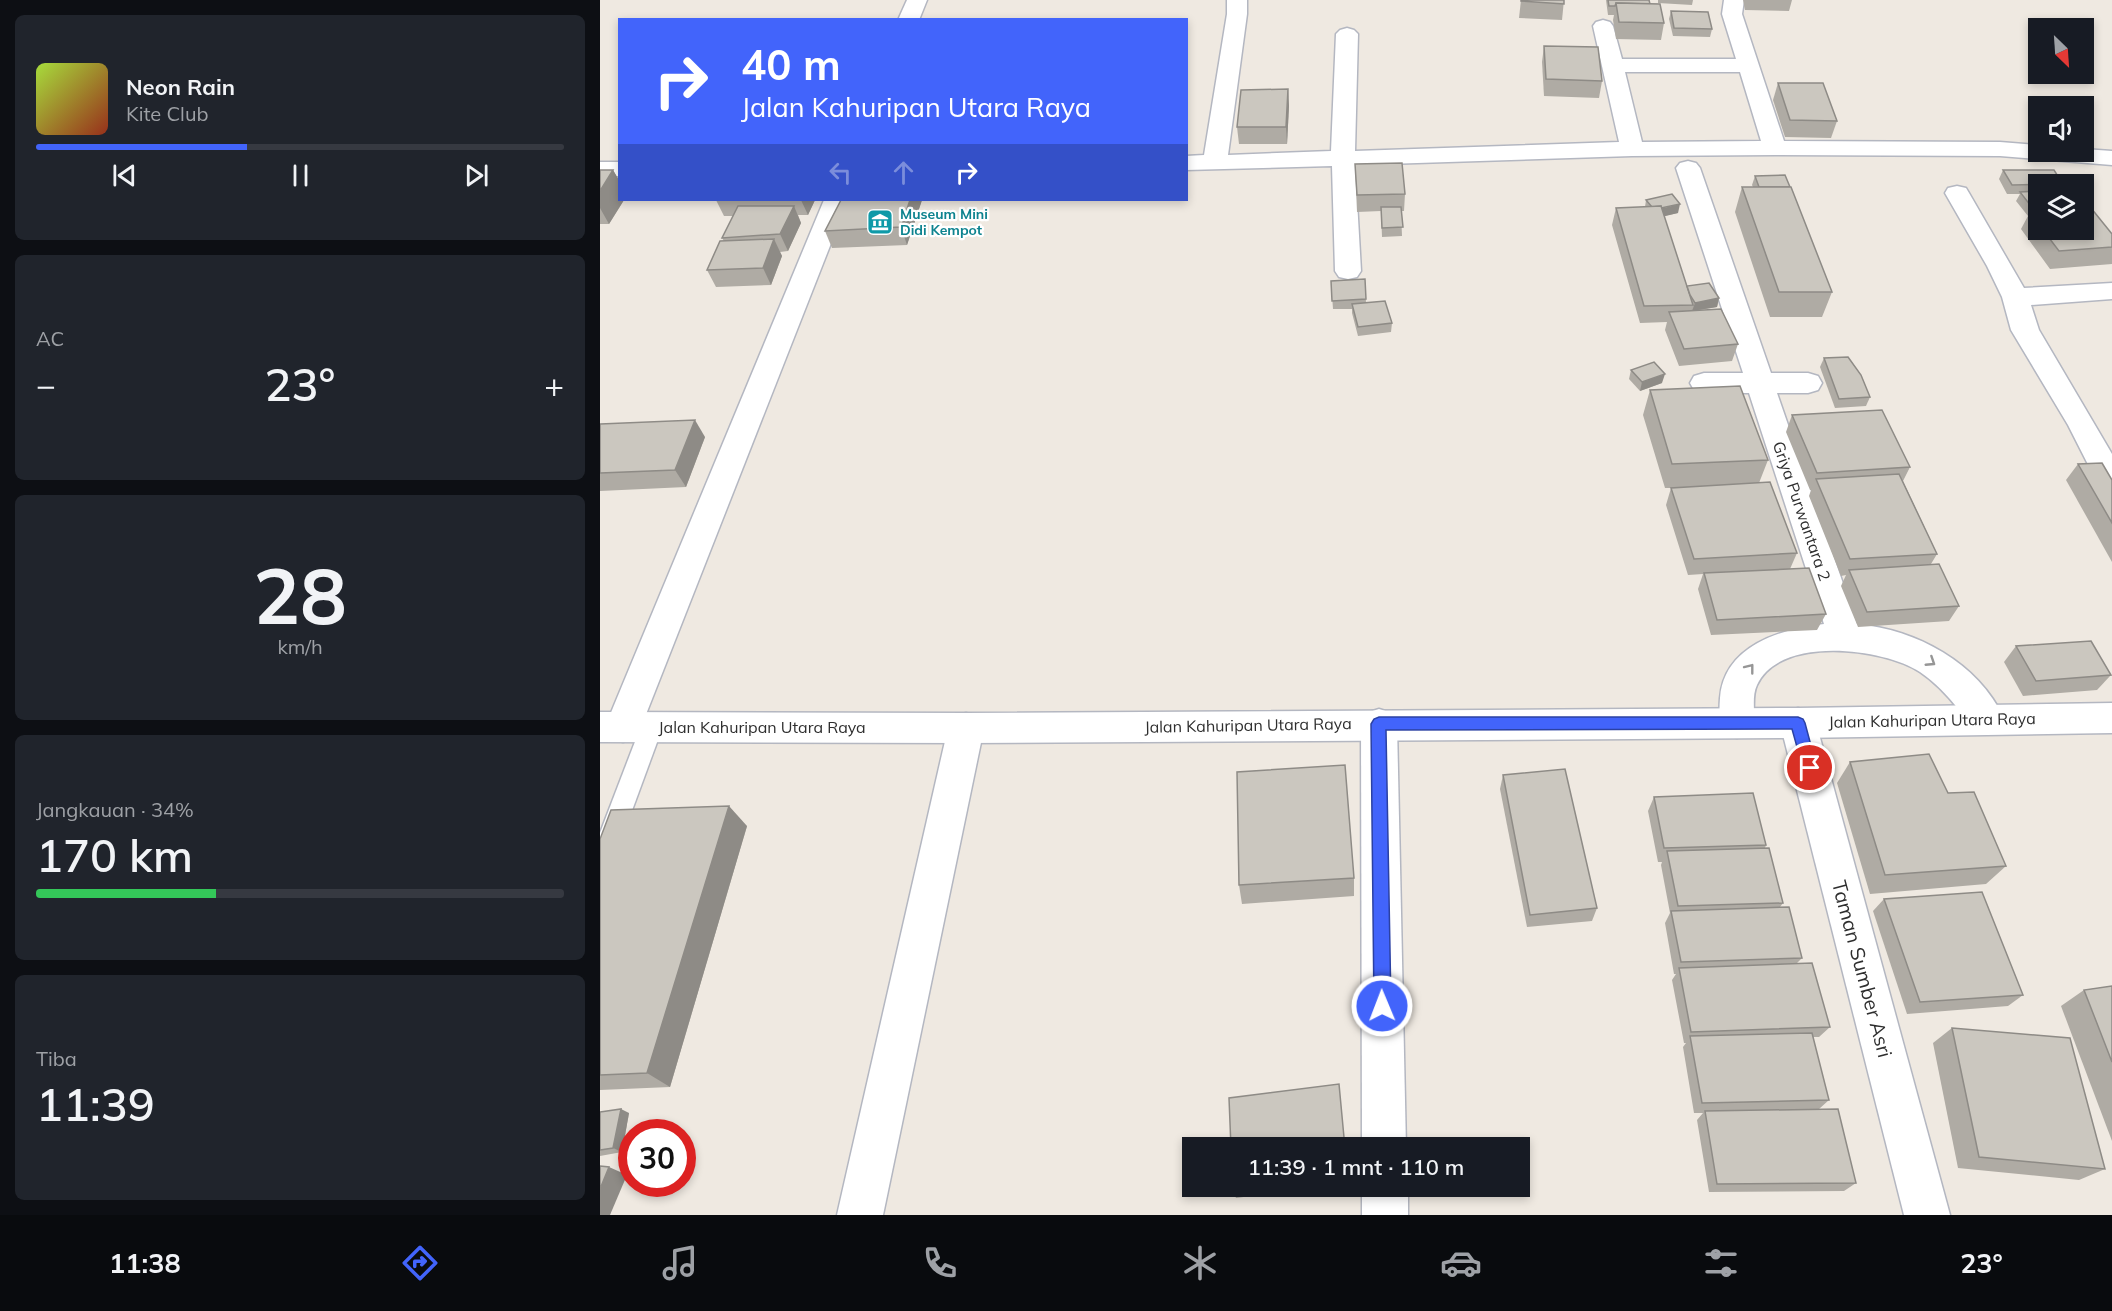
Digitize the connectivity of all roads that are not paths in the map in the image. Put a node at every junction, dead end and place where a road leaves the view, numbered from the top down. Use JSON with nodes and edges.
{"nodes":[{"id":1,"x":917,"y":0,"type":"edge"},
{"id":2,"x":1237,"y":0,"type":"edge"},
{"id":3,"x":1734,"y":0,"type":"edge"},
{"id":4,"x":909,"y":18,"type":"edge"},
{"id":5,"x":1603,"y":26,"type":"dead end"},
{"id":6,"x":1347,"y":34,"type":"dead end"},
{"id":7,"x":1611,"y":66,"type":"junction"},
{"id":8,"x":1749,"y":66,"type":"junction"},
{"id":9,"x":1776,"y":148,"type":"junction"},
{"id":10,"x":1632,"y":149,"type":"junction"},
{"id":11,"x":1343,"y":156,"type":"junction"},
{"id":12,"x":2112,"y":158,"type":"edge"},
{"id":13,"x":1215,"y":162,"type":"junction"},
{"id":14,"x":1188,"y":163,"type":"edge"},
{"id":15,"x":1688,"y":168,"type":"dead end"},
{"id":16,"x":618,"y":169,"type":"edge"},
{"id":17,"x":600,"y":170,"type":"edge"},
{"id":18,"x":1957,"y":193,"type":"dead end"},
{"id":19,"x":836,"y":201,"type":"edge"},
{"id":20,"x":1348,"y":271,"type":"dead end"},
{"id":21,"x":2112,"y":291,"type":"edge"},
{"id":22,"x":2015,"y":297,"type":"junction"},
{"id":23,"x":1704,"y":383,"type":"dead end"},
{"id":24,"x":1759,"y":383,"type":"junction"},
{"id":25,"x":1809,"y":383,"type":"dead end"},
{"id":26,"x":2112,"y":482,"type":"edge"},
{"id":27,"x":1845,"y":638,"type":"junction"},
{"id":28,"x":1986,"y":718,"type":"junction"},
{"id":29,"x":2112,"y":718,"type":"edge"},
{"id":30,"x":1737,"y":723,"type":"junction"},
{"id":31,"x":1798,"y":723,"type":"junction"},
{"id":32,"x":1379,"y":724,"type":"junction"},
{"id":33,"x":625,"y":727,"type":"edge"},
{"id":34,"x":966,"y":728,"type":"junction"},
{"id":35,"x":600,"y":865,"type":"edge"},
{"id":36,"x":1384,"y":1137,"type":"edge"},
{"id":37,"x":1384,"y":1197,"type":"edge"},
{"id":38,"x":860,"y":1215,"type":"edge"},
{"id":39,"x":1385,"y":1215,"type":"edge"},
{"id":40,"x":1926,"y":1215,"type":"edge"}],
"edges":[{"from":1,"to":4,"type":"street"},
{"from":2,"to":13,"type":"street"},
{"from":3,"to":8,"type":"street"},
{"from":5,"to":7,"type":"street"},
{"from":6,"to":11,"type":"street"},
{"from":7,"to":8,"type":"street"},
{"from":7,"to":10,"type":"street"},
{"from":8,"to":9,"type":"street"},
{"from":9,"to":10,"type":"street"},
{"from":9,"to":12,"type":"street"},
{"from":10,"to":11,"type":"street"},
{"from":11,"to":13,"type":"street"},
{"from":11,"to":20,"type":"street"},
{"from":13,"to":14,"type":"street"},
{"from":15,"to":24,"type":"street","name":"Griya Purwantara 2"},
{"from":16,"to":17,"type":"street"},
{"from":18,"to":22,"type":"street"},
{"from":19,"to":33,"type":"street"},
{"from":21,"to":22,"type":"street"},
{"from":22,"to":26,"type":"street"},
{"from":23,"to":24,"type":"street"},
{"from":24,"to":25,"type":"street"},
{"from":24,"to":27,"type":"street","name":"Griya Purwantara 2"},
{"from":27,"to":28,"type":"street","one_way":true},
{"from":30,"to":27,"type":"street","one_way":true},
{"from":28,"to":29,"type":"street","name":"Jalan Kahuripan Utara Raya"},
{"from":28,"to":31,"type":"street","name":"Jalan Kahuripan Utara Raya"},
{"from":30,"to":31,"type":"street","name":"Jalan Kahuripan Utara Raya"},
{"from":30,"to":32,"type":"street","name":"Jalan Kahuripan Utara Raya"},
{"from":31,"to":40,"type":"street","name":"Taman Sumber Asri"},
{"from":32,"to":34,"type":"street","name":"Jalan Kahuripan Utara Raya"},
{"from":32,"to":36,"type":"street"},
{"from":33,"to":34,"type":"street","name":"Jalan Kahuripan Utara Raya"},
{"from":33,"to":35,"type":"lane"},
{"from":34,"to":38,"type":"street"},
{"from":37,"to":39,"type":"street"}]}
